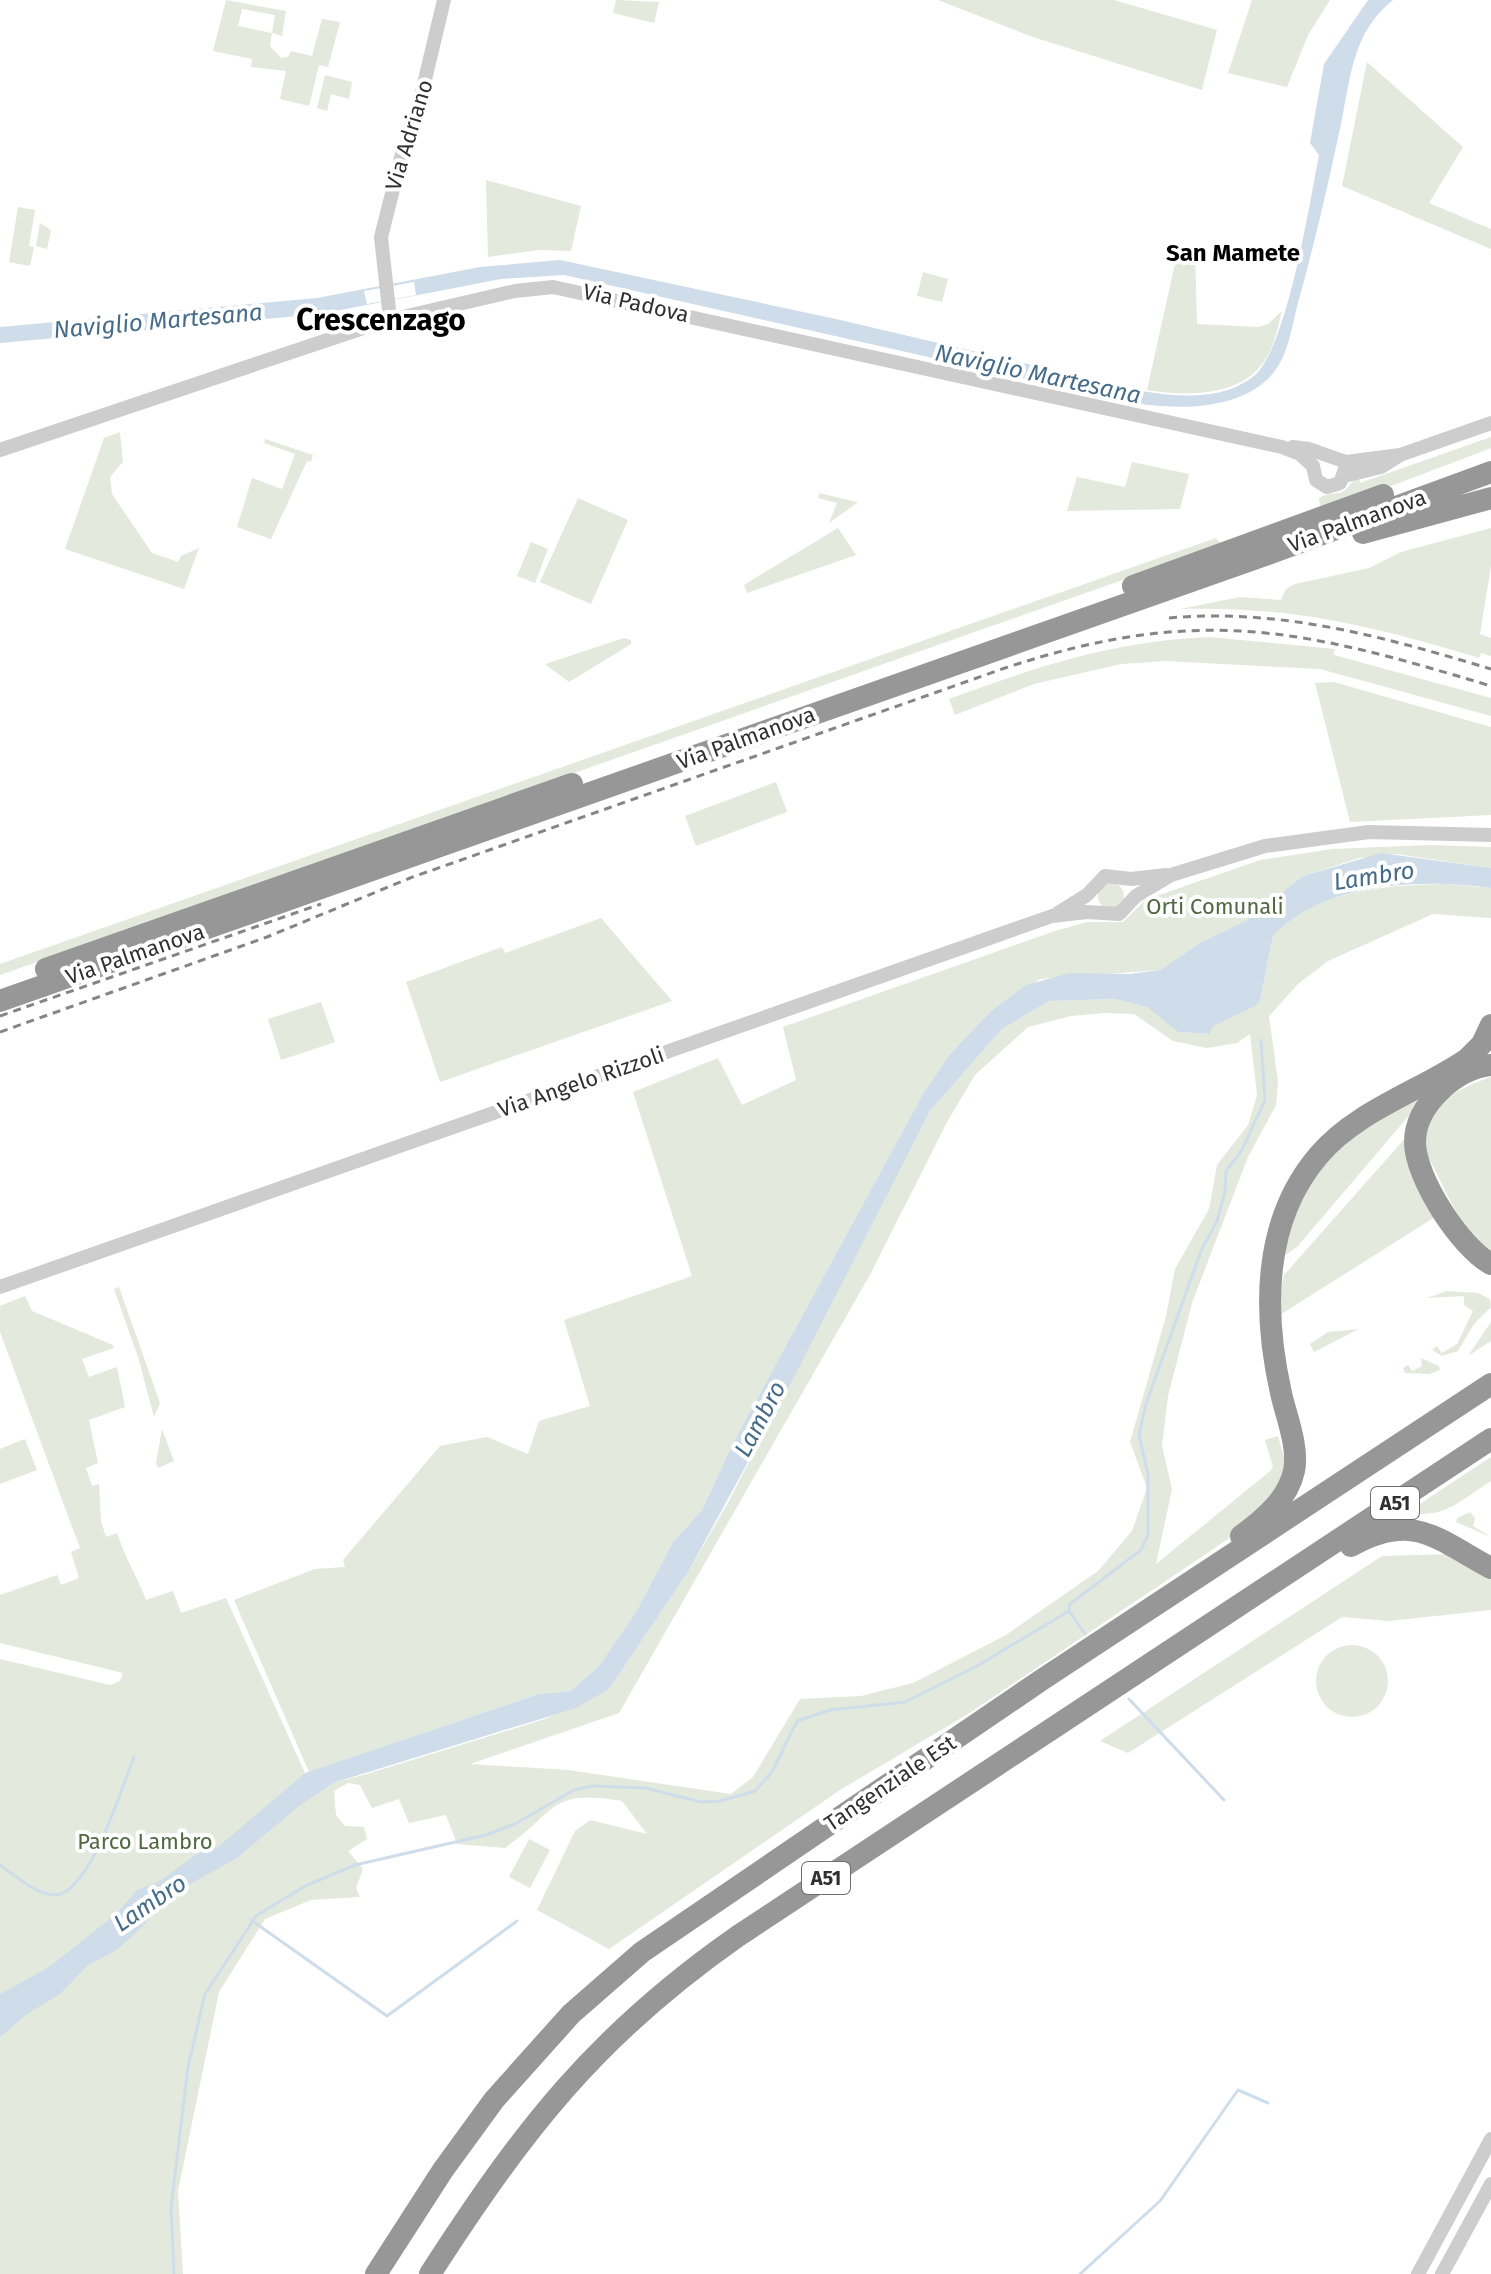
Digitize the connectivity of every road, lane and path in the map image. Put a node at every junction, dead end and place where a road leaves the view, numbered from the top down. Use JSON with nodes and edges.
{"nodes":[{"id":1,"x":444,"y":0,"type":"edge"},
{"id":2,"x":390,"y":319,"type":"junction"},
{"id":3,"x":1491,"y":423,"type":"edge"},
{"id":4,"x":1282,"y":447,"type":"junction"},
{"id":5,"x":0,"y":450,"type":"edge"},
{"id":6,"x":1328,"y":455,"type":"junction"},
{"id":7,"x":1491,"y":456,"type":"edge"},
{"id":8,"x":1313,"y":466,"type":"junction"},
{"id":9,"x":1343,"y":469,"type":"junction"},
{"id":10,"x":1491,"y":472,"type":"edge"},
{"id":11,"x":1491,"y":498,"type":"edge"},
{"id":12,"x":1257,"y":558,"type":"junction"},
{"id":13,"x":1491,"y":835,"type":"edge"},
{"id":14,"x":1171,"y":875,"type":"junction"},
{"id":15,"x":1120,"y":877,"type":"junction"},
{"id":16,"x":1095,"y":886,"type":"junction"},
{"id":17,"x":1130,"y":903,"type":"junction"},
{"id":18,"x":1106,"y":913,"type":"junction"},
{"id":19,"x":1052,"y":916,"type":"junction"},
{"id":20,"x":0,"y":985,"type":"edge"},
{"id":21,"x":0,"y":1001,"type":"edge"},
{"id":22,"x":1491,"y":1011,"type":"edge"},
{"id":23,"x":1491,"y":1026,"type":"edge"},
{"id":24,"x":1491,"y":1065,"type":"edge"},
{"id":25,"x":1491,"y":1264,"type":"edge"},
{"id":26,"x":0,"y":1287,"type":"edge"},
{"id":27,"x":1491,"y":1384,"type":"edge"},
{"id":28,"x":1491,"y":1439,"type":"edge"},
{"id":29,"x":1299,"y":1567,"type":"junction"},
{"id":30,"x":1491,"y":1568,"type":"edge"},
{"id":31,"x":1162,"y":1603,"type":"junction"},
{"id":32,"x":1491,"y":2139,"type":"edge"},
{"id":33,"x":1491,"y":2184,"type":"edge"},
{"id":34,"x":376,"y":2274,"type":"edge"},
{"id":35,"x":430,"y":2274,"type":"edge"},
{"id":36,"x":1418,"y":2274,"type":"edge"},
{"id":37,"x":1442,"y":2274,"type":"edge"}],
"edges":[{"from":1,"to":2,"type":"street","name":"Via Adriano"},
{"from":2,"to":4,"type":"street","name":"Via Padova"},
{"from":2,"to":5,"type":"street","name":"Via Padova"},
{"from":3,"to":9,"type":"street"},
{"from":4,"to":6,"type":"street","name":"Via Padova"},
{"from":4,"to":8,"type":"street","name":"Via Padova"},
{"from":6,"to":8,"type":"street"},
{"from":6,"to":9,"type":"street","name":"Via Padova"},
{"from":7,"to":20,"type":"highway","name":"Via Palmanova"},
{"from":8,"to":9,"type":"street","name":"Via Palmanova"},
{"from":10,"to":12,"type":"highway","name":"Via Palmanova"},
{"from":11,"to":12,"type":"highway"},
{"from":12,"to":21,"type":"highway","name":"Via Palmanova"},
{"from":13,"to":14,"type":"street","name":"Via Angelo Rizzoli"},
{"from":14,"to":15,"type":"street","name":"Via Angelo Rizzoli"},
{"from":14,"to":17,"type":"street","name":"Via Angelo Rizzoli"},
{"from":15,"to":16,"type":"street","name":"Via Angelo Rizzoli"},
{"from":15,"to":17,"type":"street"},
{"from":16,"to":18,"type":"street"},
{"from":16,"to":19,"type":"street","name":"Via Angelo Rizzoli"},
{"from":17,"to":18,"type":"street","name":"Via Angelo Rizzoli"},
{"from":18,"to":19,"type":"street","name":"Via Angelo Rizzoli"},
{"from":19,"to":26,"type":"street","name":"Via Angelo Rizzoli"},
{"from":22,"to":23,"type":"highway"},
{"from":23,"to":31,"type":"highway"},
{"from":24,"to":25,"type":"highway"},
{"from":27,"to":31,"type":"highway","name":"Tangenziale Est","number":"A51"},
{"from":28,"to":29,"type":"highway","name":"Tangenziale Est","number":"A51"},
{"from":29,"to":30,"type":"highway"},
{"from":29,"to":35,"type":"highway","name":"Tangenziale Est","number":"A51"},
{"from":31,"to":34,"type":"highway","name":"Tangenziale Est","number":"A51"},
{"from":32,"to":36,"type":"street"},
{"from":33,"to":37,"type":"street"}]}
